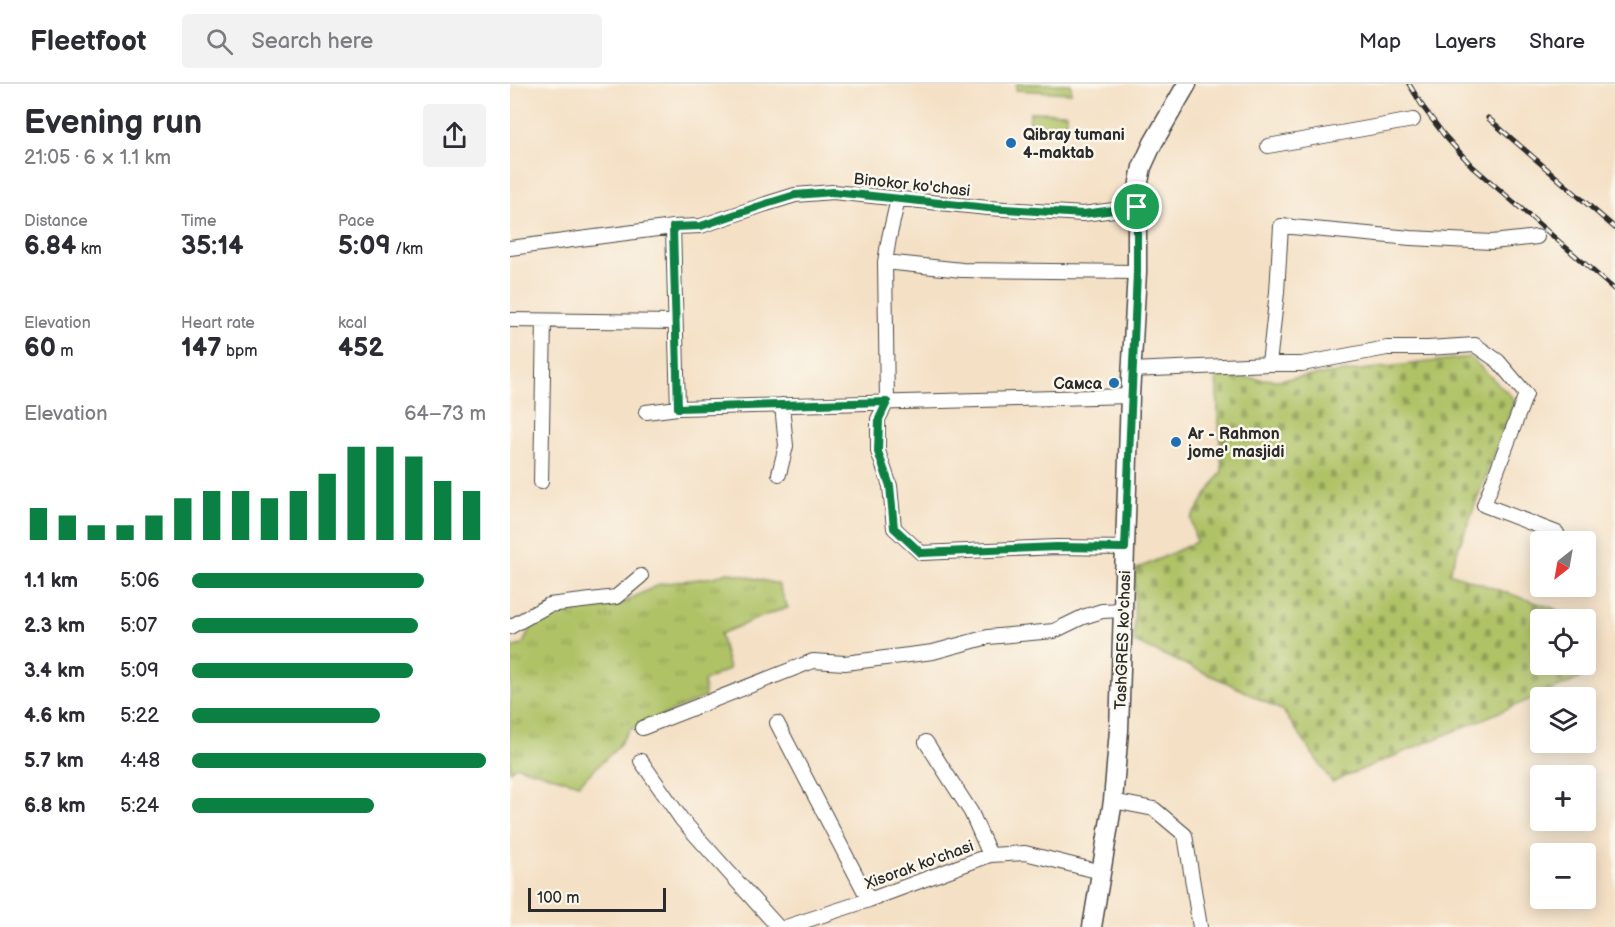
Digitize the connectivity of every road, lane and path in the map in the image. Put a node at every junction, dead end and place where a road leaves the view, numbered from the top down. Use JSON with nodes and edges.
{"nodes":[{"id":1,"x":1187,"y":84,"type":"edge"},
{"id":2,"x":1413,"y":120,"type":"dead end"},
{"id":3,"x":1268,"y":146,"type":"dead end"},
{"id":4,"x":898,"y":199,"type":"junction"},
{"id":5,"x":1137,"y":207,"type":"junction"},
{"id":6,"x":673,"y":227,"type":"junction"},
{"id":7,"x":1537,"y":237,"type":"dead end"},
{"id":8,"x":510,"y":248,"type":"edge"},
{"id":9,"x":885,"y":262,"type":"junction"},
{"id":10,"x":1137,"y":272,"type":"junction"},
{"id":11,"x":510,"y":320,"type":"edge"},
{"id":12,"x":544,"y":321,"type":"junction"},
{"id":13,"x":675,"y":322,"type":"junction"},
{"id":14,"x":1269,"y":364,"type":"junction"},
{"id":15,"x":1131,"y":370,"type":"junction"},
{"id":16,"x":1130,"y":396,"type":"junction"},
{"id":17,"x":887,"y":402,"type":"junction"},
{"id":18,"x":782,"y":405,"type":"junction"},
{"id":19,"x":678,"y":408,"type":"junction"},
{"id":20,"x":645,"y":412,"type":"dead end"},
{"id":21,"x":779,"y":474,"type":"dead end"},
{"id":22,"x":541,"y":482,"type":"dead end"},
{"id":23,"x":1552,"y":531,"type":"edge"},
{"id":24,"x":1125,"y":548,"type":"junction"},
{"id":25,"x":641,"y":576,"type":"dead end"},
{"id":26,"x":1123,"y":610,"type":"junction"},
{"id":27,"x":510,"y":627,"type":"edge"},
{"id":28,"x":777,"y":723,"type":"dead end"},
{"id":29,"x":642,"y":728,"type":"dead end"},
{"id":30,"x":926,"y":742,"type":"dead end"},
{"id":31,"x":641,"y":761,"type":"dead end"},
{"id":32,"x":1113,"y":801,"type":"junction"},
{"id":33,"x":990,"y":855,"type":"junction"},
{"id":34,"x":1101,"y":872,"type":"junction"},
{"id":35,"x":869,"y":900,"type":"junction"},
{"id":36,"x":778,"y":927,"type":"edge"},
{"id":37,"x":786,"y":927,"type":"edge"},
{"id":38,"x":1092,"y":927,"type":"edge"},
{"id":39,"x":1200,"y":927,"type":"edge"}],
"edges":[{"from":1,"to":5,"type":"main road","name":"TashGRES ko'chasi"},
{"from":2,"to":3,"type":"street"},
{"from":4,"to":5,"type":"street","name":"Binokor ko'chasi"},
{"from":4,"to":6,"type":"street","name":"Binokor ko'chasi"},
{"from":4,"to":9,"type":"street"},
{"from":5,"to":10,"type":"main road","name":"TashGRES ko'chasi"},
{"from":6,"to":8,"type":"street","name":"Binokor ko'chasi"},
{"from":6,"to":13,"type":"street"},
{"from":7,"to":14,"type":"street"},
{"from":9,"to":10,"type":"street"},
{"from":9,"to":17,"type":"street"},
{"from":10,"to":15,"type":"main road","name":"TashGRES ko'chasi"},
{"from":11,"to":12,"type":"street"},
{"from":12,"to":13,"type":"street"},
{"from":12,"to":22,"type":"street"},
{"from":13,"to":19,"type":"street"},
{"from":14,"to":15,"type":"street"},
{"from":14,"to":23,"type":"street"},
{"from":15,"to":16,"type":"main road","name":"TashGRES ko'chasi"},
{"from":16,"to":17,"type":"street"},
{"from":16,"to":24,"type":"main road","name":"TashGRES ko'chasi"},
{"from":17,"to":18,"type":"street"},
{"from":17,"to":24,"type":"street"},
{"from":18,"to":19,"type":"street"},
{"from":18,"to":21,"type":"street"},
{"from":19,"to":20,"type":"street"},
{"from":24,"to":26,"type":"main road","name":"TashGRES ko'chasi"},
{"from":25,"to":27,"type":"street"},
{"from":26,"to":29,"type":"street"},
{"from":26,"to":32,"type":"main road","name":"TashGRES ko'chasi"},
{"from":28,"to":35,"type":"street"},
{"from":30,"to":33,"type":"street"},
{"from":31,"to":36,"type":"street"},
{"from":32,"to":34,"type":"main road","name":"TashGRES ko'chasi"},
{"from":32,"to":39,"type":"street"},
{"from":33,"to":34,"type":"street","name":"Xisorak ko'chasi"},
{"from":33,"to":35,"type":"street","name":"Xisorak ko'chasi"},
{"from":34,"to":38,"type":"main road","name":"TashGRES ko'chasi"},
{"from":35,"to":37,"type":"street","name":"Xisorak ko'chasi"}]}
